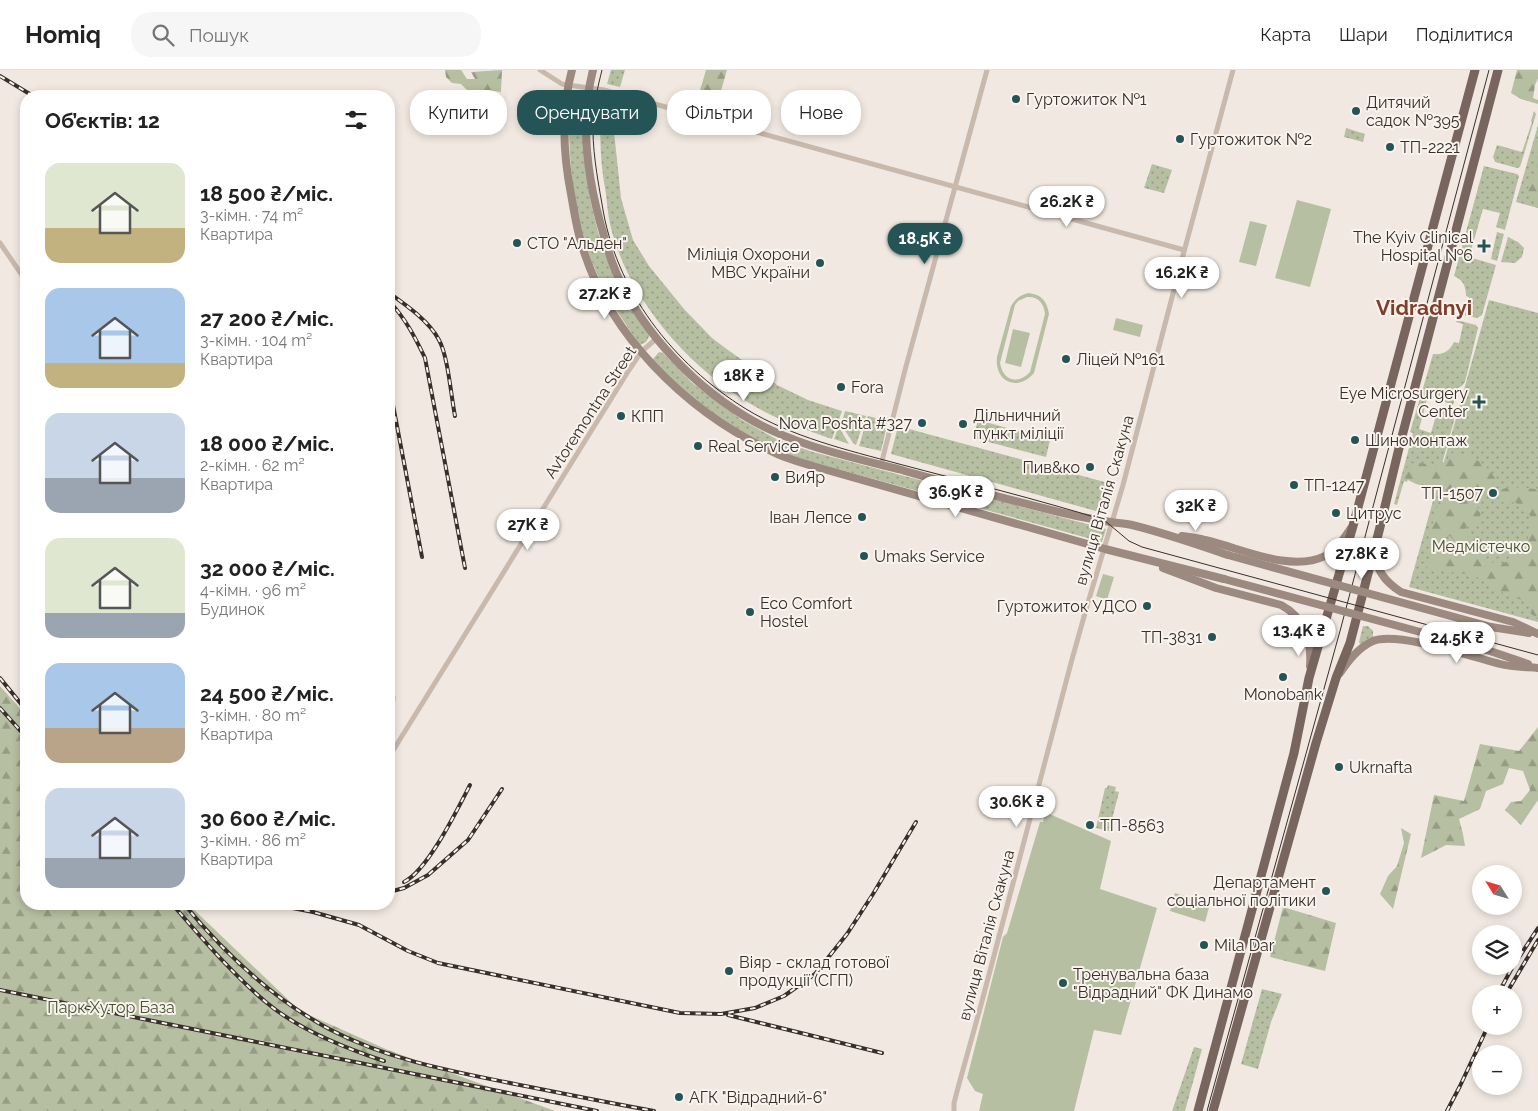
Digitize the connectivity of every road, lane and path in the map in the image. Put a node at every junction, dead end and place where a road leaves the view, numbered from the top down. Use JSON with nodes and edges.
{"nodes":[{"id":1,"x":540,"y":70,"type":"edge"},
{"id":2,"x":572,"y":70,"type":"edge"},
{"id":3,"x":593,"y":70,"type":"edge"},
{"id":4,"x":988,"y":70,"type":"edge"},
{"id":5,"x":1234,"y":70,"type":"edge"},
{"id":6,"x":1475,"y":70,"type":"edge"},
{"id":7,"x":1498,"y":70,"type":"edge"},
{"id":8,"x":568,"y":85,"type":"junction"},
{"id":9,"x":589,"y":87,"type":"junction"},
{"id":10,"x":956,"y":186,"type":"junction"},
{"id":11,"x":0,"y":242,"type":"edge"},
{"id":12,"x":1184,"y":250,"type":"junction"},
{"id":13,"x":20,"y":272,"type":"edge"},
{"id":14,"x":656,"y":338,"type":"junction"},
{"id":15,"x":641,"y":352,"type":"junction"},
{"id":16,"x":881,"y":465,"type":"junction"},
{"id":17,"x":1112,"y":522,"type":"junction"},
{"id":18,"x":1352,"y":526,"type":"junction"},
{"id":19,"x":1157,"y":531,"type":"junction"},
{"id":20,"x":1379,"y":531,"type":"junction"},
{"id":21,"x":1104,"y":549,"type":"junction"},
{"id":22,"x":1136,"y":556,"type":"junction"},
{"id":23,"x":1538,"y":634,"type":"edge"},
{"id":24,"x":1538,"y":668,"type":"edge"},
{"id":25,"x":1308,"y":678,"type":"junction"},
{"id":26,"x":1336,"y":678,"type":"junction"},
{"id":27,"x":395,"y":747,"type":"edge"},
{"id":28,"x":954,"y":1111,"type":"edge"},
{"id":29,"x":1198,"y":1111,"type":"edge"},
{"id":30,"x":1213,"y":1111,"type":"edge"}],
"edges":[{"from":1,"to":8,"type":"street"},
{"from":2,"to":8,"type":"main road"},
{"from":3,"to":9,"type":"main road"},
{"from":4,"to":10,"type":"street"},
{"from":5,"to":12,"type":"street","name":"вулиця Віталія Скакуна"},
{"from":6,"to":18,"type":"main road"},
{"from":7,"to":20,"type":"main road"},
{"from":8,"to":9,"type":"street"},
{"from":8,"to":15,"type":"main road"},
{"from":9,"to":10,"type":"street"},
{"from":9,"to":14,"type":"main road"},
{"from":10,"to":12,"type":"street"},
{"from":10,"to":16,"type":"street"},
{"from":11,"to":13,"type":"street"},
{"from":12,"to":17,"type":"street","name":"вулиця Віталія Скакуна"},
{"from":14,"to":15,"type":"street","name":"Avtoremontna Street"},
{"from":14,"to":16,"type":"main road"},
{"from":15,"to":21,"type":"main road"},
{"from":15,"to":27,"type":"street","name":"Avtoremontna Street"},
{"from":16,"to":17,"type":"main road"},
{"from":17,"to":19,"type":"main road"},
{"from":17,"to":21,"type":"street","name":"вулиця Віталія Скакуна"},
{"from":18,"to":19,"type":"main road"},
{"from":18,"to":25,"type":"main road"},
{"from":19,"to":23,"type":"main road","bridge":true},
{"from":20,"to":23,"type":"main road"},
{"from":20,"to":26,"type":"main road"},
{"from":21,"to":22,"type":"main road"},
{"from":21,"to":28,"type":"street","name":"вулиця Віталія Скакуна"},
{"from":22,"to":24,"type":"main road","bridge":true},
{"from":22,"to":25,"type":"main road"},
{"from":24,"to":26,"type":"main road"},
{"from":25,"to":29,"type":"main road"},
{"from":26,"to":30,"type":"main road"}]}
